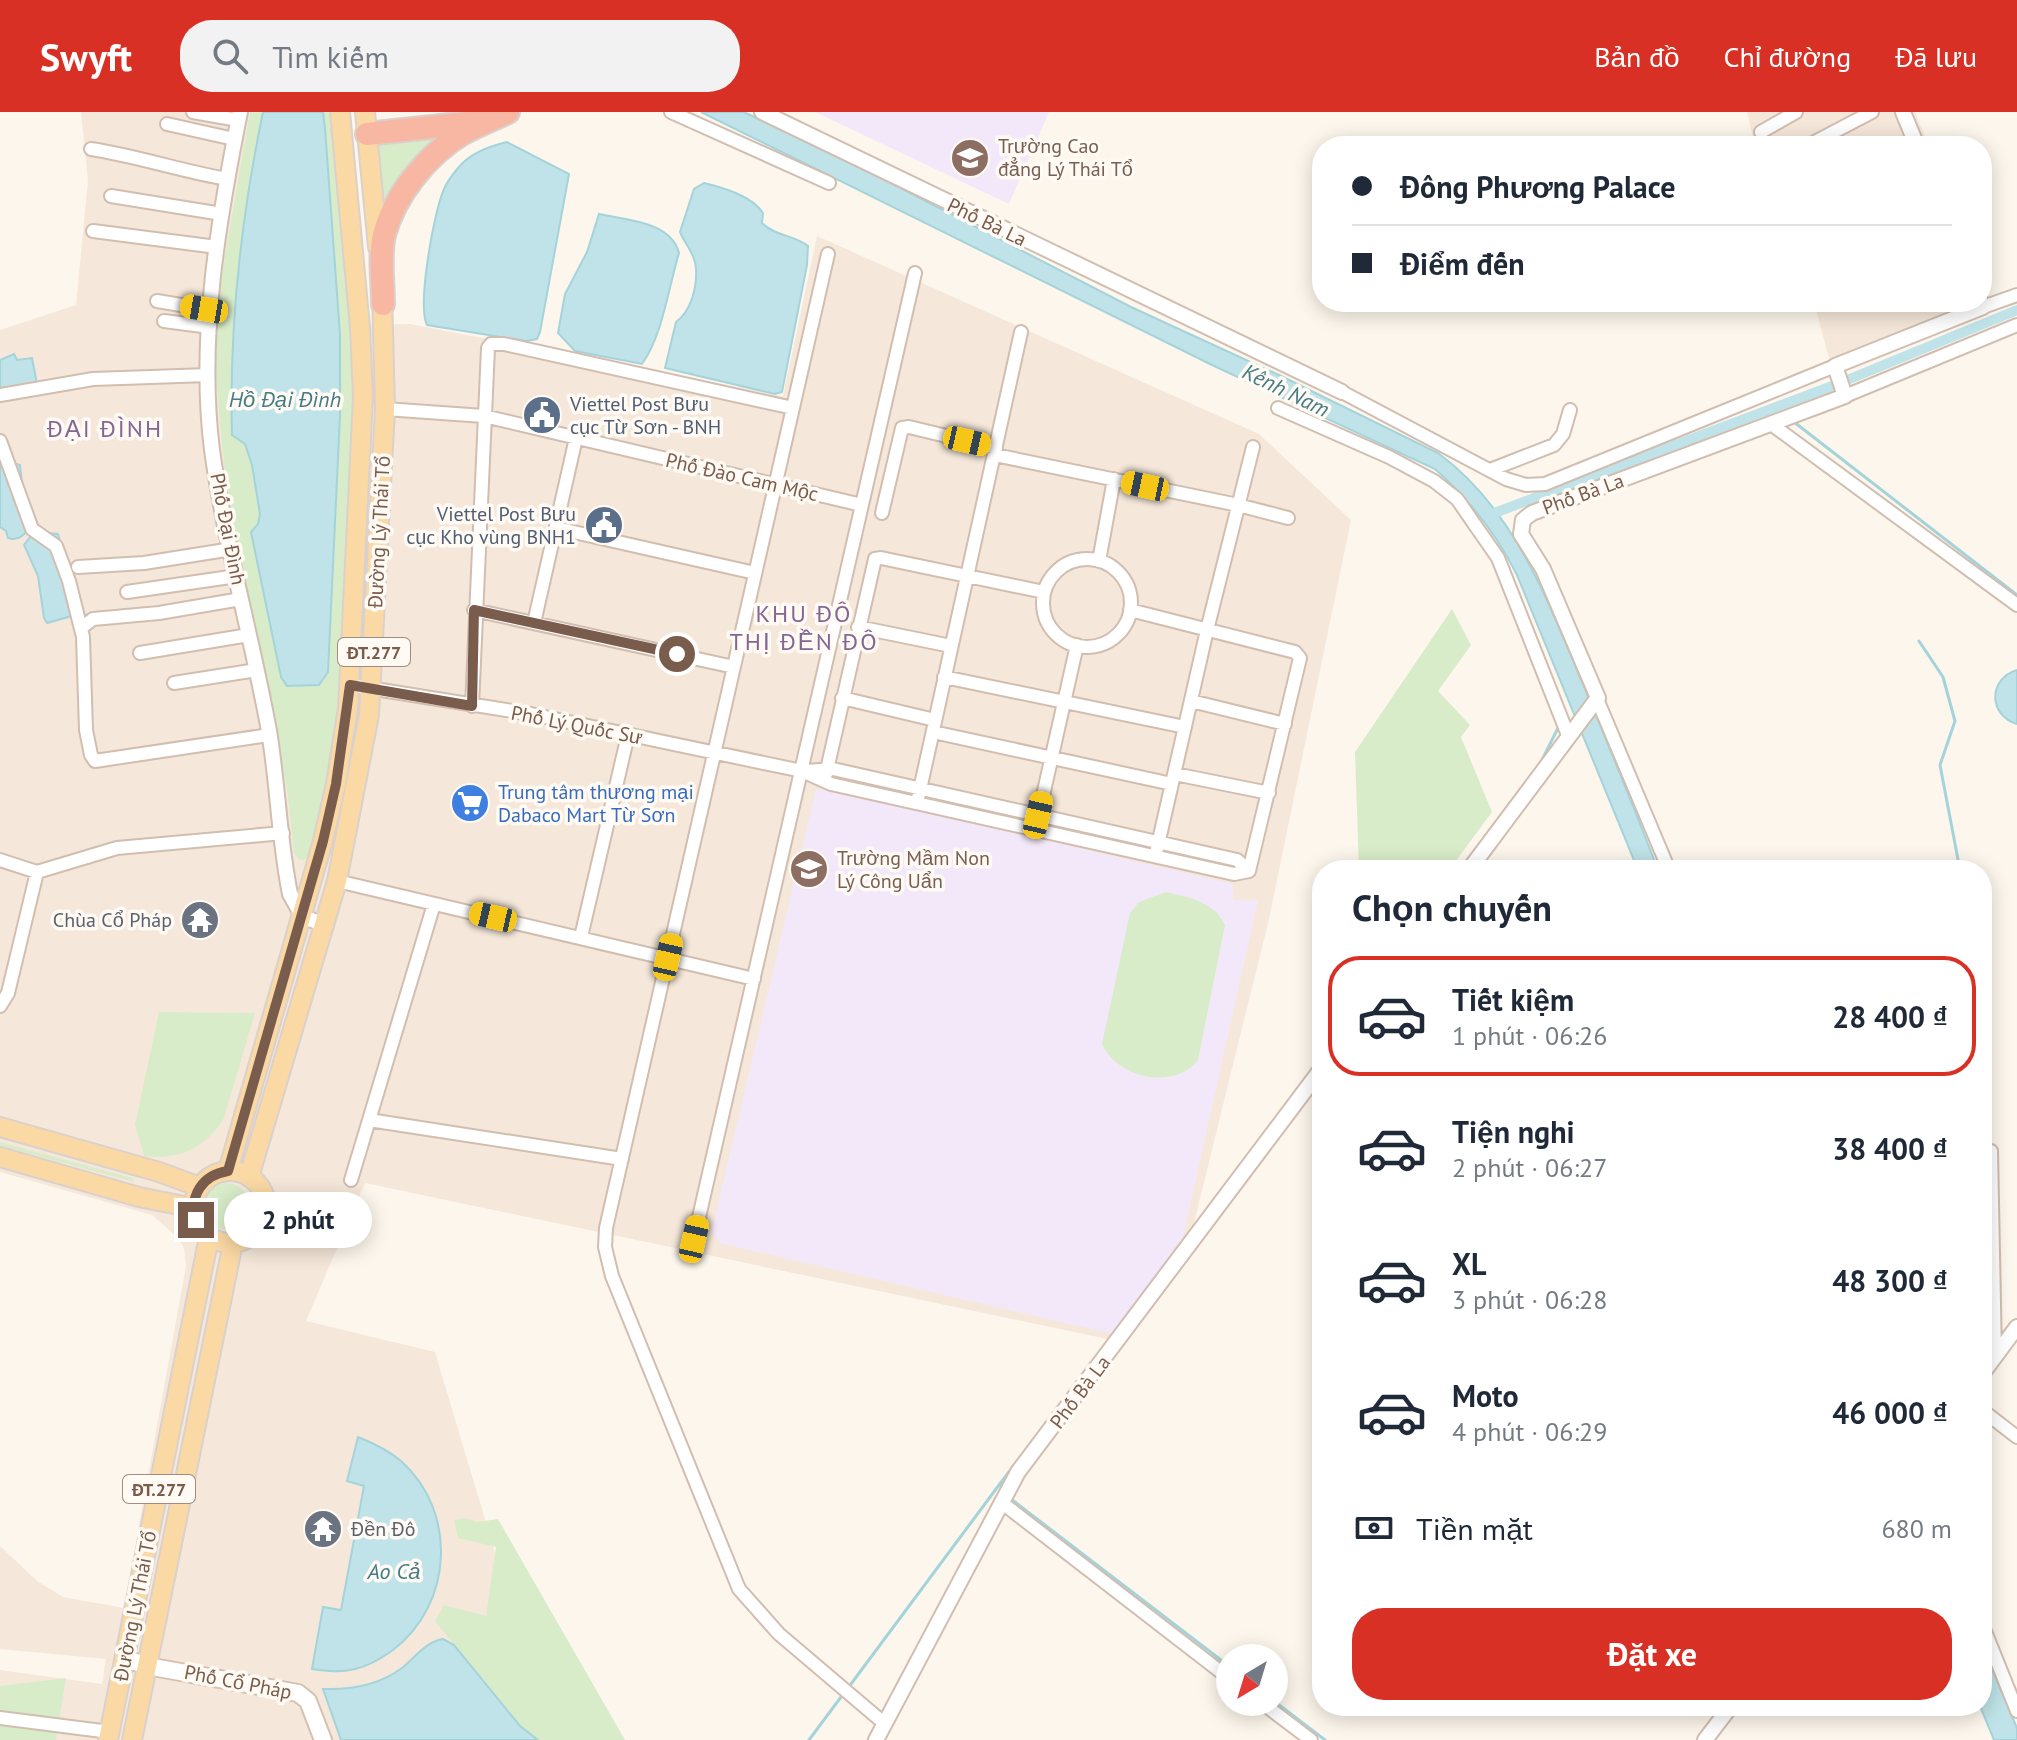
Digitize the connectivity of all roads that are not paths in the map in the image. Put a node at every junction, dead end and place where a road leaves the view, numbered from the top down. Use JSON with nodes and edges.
{"nodes":[{"id":1,"x":193,"y":112,"type":"edge"},
{"id":2,"x":340,"y":112,"type":"edge"},
{"id":3,"x":671,"y":112,"type":"edge"},
{"id":4,"x":762,"y":112,"type":"edge"},
{"id":5,"x":1796,"y":112,"type":"edge"},
{"id":6,"x":1872,"y":112,"type":"edge"},
{"id":7,"x":1903,"y":112,"type":"edge"},
{"id":8,"x":239,"y":116,"type":"edge"},
{"id":9,"x":499,"y":116,"type":"edge"},
{"id":10,"x":366,"y":123,"type":"edge"},
{"id":11,"x":167,"y":124,"type":"dead end"},
{"id":12,"x":1761,"y":132,"type":"dead end"},
{"id":13,"x":1826,"y":136,"type":"edge"},
{"id":14,"x":1913,"y":136,"type":"edge"},
{"id":15,"x":234,"y":139,"type":"junction"},
{"id":16,"x":91,"y":149,"type":"dead end"},
{"id":17,"x":227,"y":179,"type":"junction"},
{"id":18,"x":829,"y":183,"type":"dead end"},
{"id":19,"x":111,"y":196,"type":"dead end"},
{"id":20,"x":222,"y":214,"type":"junction"},
{"id":21,"x":93,"y":231,"type":"dead end"},
{"id":22,"x":217,"y":247,"type":"junction"},
{"id":23,"x":828,"y":254,"type":"dead end"},
{"id":24,"x":915,"y":273,"type":"dead end"},
{"id":25,"x":2017,"y":295,"type":"edge"},
{"id":26,"x":157,"y":301,"type":"dead end"},
{"id":27,"x":1992,"y":302,"type":"edge"},
{"id":28,"x":383,"y":304,"type":"junction"},
{"id":29,"x":211,"y":310,"type":"junction"},
{"id":30,"x":1965,"y":312,"type":"edge"},
{"id":31,"x":164,"y":321,"type":"dead end"},
{"id":32,"x":2017,"y":325,"type":"edge"},
{"id":33,"x":210,"y":327,"type":"junction"},
{"id":34,"x":1021,"y":332,"type":"dead end"},
{"id":35,"x":1835,"y":366,"type":"junction"},
{"id":36,"x":208,"y":375,"type":"junction"},
{"id":37,"x":1342,"y":392,"type":"joint"},
{"id":38,"x":0,"y":395,"type":"edge"},
{"id":39,"x":1845,"y":396,"type":"junction"},
{"id":40,"x":793,"y":408,"type":"junction"},
{"id":41,"x":1278,"y":408,"type":"dead end"},
{"id":42,"x":385,"y":409,"type":"junction"},
{"id":43,"x":1570,"y":410,"type":"dead end"},
{"id":44,"x":484,"y":416,"type":"junction"},
{"id":45,"x":1775,"y":422,"type":"junction"},
{"id":46,"x":576,"y":438,"type":"junction"},
{"id":47,"x":0,"y":441,"type":"edge"},
{"id":48,"x":1253,"y":447,"type":"dead end"},
{"id":49,"x":996,"y":451,"type":"junction"},
{"id":50,"x":1490,"y":470,"type":"junction"},
{"id":51,"x":1114,"y":479,"type":"junction"},
{"id":52,"x":775,"y":484,"type":"junction"},
{"id":53,"x":862,"y":505,"type":"junction"},
{"id":54,"x":1238,"y":505,"type":"junction"},
{"id":55,"x":882,"y":513,"type":"dead end"},
{"id":56,"x":1288,"y":518,"type":"dead end"},
{"id":57,"x":556,"y":528,"type":"junction"},
{"id":58,"x":232,"y":549,"type":"junction"},
{"id":59,"x":1099,"y":561,"type":"junction"},
{"id":60,"x":78,"y":567,"type":"dead end"},
{"id":61,"x":755,"y":573,"type":"junction"},
{"id":62,"x":237,"y":576,"type":"junction"},
{"id":63,"x":966,"y":576,"type":"junction"},
{"id":64,"x":127,"y":592,"type":"dead end"},
{"id":65,"x":1044,"y":592,"type":"junction"},
{"id":66,"x":241,"y":599,"type":"junction"},
{"id":67,"x":2017,"y":605,"type":"edge"},
{"id":68,"x":474,"y":610,"type":"junction"},
{"id":69,"x":1130,"y":610,"type":"junction"},
{"id":70,"x":534,"y":623,"type":"junction"},
{"id":71,"x":858,"y":627,"type":"junction"},
{"id":72,"x":81,"y":628,"type":"junction"},
{"id":73,"x":1207,"y":630,"type":"junction"},
{"id":74,"x":249,"y":635,"type":"junction"},
{"id":75,"x":1077,"y":645,"type":"junction"},
{"id":76,"x":951,"y":646,"type":"junction"},
{"id":77,"x":140,"y":653,"type":"dead end"},
{"id":78,"x":734,"y":667,"type":"junction"},
{"id":79,"x":257,"y":670,"type":"junction"},
{"id":80,"x":944,"y":677,"type":"junction"},
{"id":81,"x":174,"y":683,"type":"dead end"},
{"id":82,"x":350,"y":685,"type":"junction"},
{"id":83,"x":372,"y":688,"type":"junction"},
{"id":84,"x":842,"y":698,"type":"junction"},
{"id":85,"x":1598,"y":699,"type":"junction"},
{"id":86,"x":1191,"y":701,"type":"junction"},
{"id":87,"x":1064,"y":702,"type":"junction"},
{"id":88,"x":472,"y":706,"type":"junction"},
{"id":89,"x":1285,"y":724,"type":"junction"},
{"id":90,"x":934,"y":726,"type":"junction"},
{"id":91,"x":1185,"y":727,"type":"junction"},
{"id":92,"x":1569,"y":734,"type":"junction"},
{"id":93,"x":269,"y":735,"type":"junction"},
{"id":94,"x":628,"y":735,"type":"junction"},
{"id":95,"x":714,"y":753,"type":"junction"},
{"id":96,"x":1051,"y":758,"type":"junction"},
{"id":97,"x":802,"y":771,"type":"junction"},
{"id":98,"x":826,"y":775,"type":"junction"},
{"id":99,"x":1173,"y":779,"type":"junction"},
{"id":100,"x":920,"y":789,"type":"junction"},
{"id":101,"x":1269,"y":793,"type":"junction"},
{"id":102,"x":917,"y":803,"type":"junction"},
{"id":103,"x":1038,"y":815,"type":"junction"},
{"id":104,"x":1035,"y":829,"type":"junction"},
{"id":105,"x":283,"y":833,"type":"junction"},
{"id":106,"x":1159,"y":843,"type":"junction"},
{"id":107,"x":1156,"y":856,"type":"junction"},
{"id":108,"x":0,"y":860,"type":"edge"},
{"id":109,"x":1476,"y":860,"type":"edge"},
{"id":110,"x":1665,"y":860,"type":"edge"},
{"id":111,"x":1249,"y":871,"type":"junction"},
{"id":112,"x":37,"y":872,"type":"junction"},
{"id":113,"x":337,"y":881,"type":"junction"},
{"id":114,"x":434,"y":904,"type":"junction"},
{"id":115,"x":303,"y":917,"type":"junction"},
{"id":116,"x":326,"y":925,"type":"junction"},
{"id":117,"x":581,"y":937,"type":"junction"},
{"id":118,"x":668,"y":957,"type":"junction"},
{"id":119,"x":754,"y":979,"type":"junction"},
{"id":120,"x":0,"y":1006,"type":"edge"},
{"id":121,"x":1312,"y":1081,"type":"edge"},
{"id":122,"x":369,"y":1120,"type":"junction"},
{"id":123,"x":0,"y":1127,"type":"edge"},
{"id":124,"x":0,"y":1157,"type":"edge"},
{"id":125,"x":622,"y":1159,"type":"junction"},
{"id":126,"x":228,"y":1171,"type":"junction"},
{"id":127,"x":249,"y":1177,"type":"junction"},
{"id":128,"x":351,"y":1180,"type":"dead end"},
{"id":129,"x":200,"y":1187,"type":"junction"},
{"id":130,"x":1992,"y":1202,"type":"edge"},
{"id":131,"x":194,"y":1208,"type":"junction"},
{"id":132,"x":209,"y":1237,"type":"junction"},
{"id":133,"x":694,"y":1239,"type":"dead end"},
{"id":134,"x":233,"y":1243,"type":"junction"},
{"id":135,"x":2017,"y":1327,"type":"edge"},
{"id":136,"x":1995,"y":1355,"type":"junction"},
{"id":137,"x":1992,"y":1359,"type":"edge"},
{"id":138,"x":1992,"y":1418,"type":"edge"},
{"id":139,"x":2017,"y":1437,"type":"edge"},
{"id":140,"x":1001,"y":1502,"type":"junction"},
{"id":141,"x":1992,"y":1649,"type":"edge"},
{"id":142,"x":124,"y":1659,"type":"junction"},
{"id":143,"x":148,"y":1666,"type":"junction"},
{"id":144,"x":1216,"y":1668,"type":"edge"},
{"id":145,"x":2017,"y":1711,"type":"edge"},
{"id":146,"x":1279,"y":1716,"type":"edge"},
{"id":147,"x":1723,"y":1716,"type":"edge"},
{"id":148,"x":0,"y":1718,"type":"edge"},
{"id":149,"x":885,"y":1724,"type":"junction"},
{"id":150,"x":109,"y":1736,"type":"edge"},
{"id":151,"x":132,"y":1740,"type":"edge"},
{"id":152,"x":323,"y":1740,"type":"edge"},
{"id":153,"x":876,"y":1740,"type":"edge"},
{"id":154,"x":1311,"y":1740,"type":"edge"},
{"id":155,"x":1705,"y":1740,"type":"edge"}],
"edges":[{"from":1,"to":8,"type":"street"},
{"from":2,"to":82,"type":"main road","name":"Đường Lý Thái Tổ","number":"ĐT.277"},
{"from":3,"to":18,"type":"street"},
{"from":4,"to":37,"type":"street","name":"Phố Bà La"},
{"from":5,"to":12,"type":"street"},
{"from":6,"to":13,"type":"street"},
{"from":7,"to":14,"type":"street"},
{"from":8,"to":15,"type":"street","name":"Phố Đại Đình"},
{"from":9,"to":10,"type":"highway"},
{"from":9,"to":28,"type":"highway"},
{"from":10,"to":28,"type":"main road","name":"Đường Lý Thái Tổ","number":"ĐT.277"},
{"from":11,"to":15,"type":"street"},
{"from":15,"to":17,"type":"street","name":"Phố Đại Đình"},
{"from":16,"to":17,"type":"street"},
{"from":17,"to":20,"type":"street","name":"Phố Đại Đình"},
{"from":19,"to":20,"type":"street"},
{"from":20,"to":22,"type":"street","name":"Phố Đại Đình"},
{"from":21,"to":22,"type":"street"},
{"from":22,"to":29,"type":"street","name":"Phố Đại Đình"},
{"from":23,"to":40,"type":"street"},
{"from":24,"to":53,"type":"street"},
{"from":25,"to":27,"type":"street"},
{"from":26,"to":29,"type":"street"},
{"from":28,"to":42,"type":"main road","name":"Đường Lý Thái Tổ","number":"ĐT.277"},
{"from":29,"to":33,"type":"street","name":"Phố Đại Đình"},
{"from":30,"to":35,"type":"street"},
{"from":31,"to":33,"type":"street"},
{"from":32,"to":39,"type":"street"},
{"from":33,"to":36,"type":"street","name":"Phố Đại Đình"},
{"from":34,"to":49,"type":"street"},
{"from":35,"to":39,"type":"street"},
{"from":35,"to":50,"type":"street"},
{"from":36,"to":38,"type":"street"},
{"from":36,"to":58,"type":"street","name":"Phố Đại Đình"},
{"from":37,"to":50,"type":"street"},
{"from":39,"to":45,"type":"street","name":"Phố Bà La"},
{"from":40,"to":44,"type":"street"},
{"from":40,"to":52,"type":"street"},
{"from":41,"to":92,"type":"street"},
{"from":42,"to":44,"type":"street","name":"Phố Đào Cam Mộc"},
{"from":42,"to":83,"type":"main road","name":"Đường Lý Thái Tổ","number":"ĐT.277"},
{"from":43,"to":50,"type":"street"},
{"from":44,"to":46,"type":"street","name":"Phố Đào Cam Mộc"},
{"from":44,"to":68,"type":"street"},
{"from":45,"to":67,"type":"street"},
{"from":45,"to":85,"type":"street","name":"Phố Bà La"},
{"from":46,"to":52,"type":"street","name":"Phố Đào Cam Mộc"},
{"from":46,"to":57,"type":"street"},
{"from":47,"to":72,"type":"street"},
{"from":48,"to":54,"type":"street"},
{"from":49,"to":51,"type":"street"},
{"from":49,"to":55,"type":"street"},
{"from":49,"to":63,"type":"street"},
{"from":51,"to":54,"type":"street"},
{"from":51,"to":59,"type":"street"},
{"from":52,"to":53,"type":"street","name":"Phố Đào Cam Mộc"},
{"from":52,"to":61,"type":"street"},
{"from":53,"to":97,"type":"street"},
{"from":54,"to":56,"type":"street"},
{"from":54,"to":73,"type":"street"},
{"from":57,"to":61,"type":"street"},
{"from":57,"to":70,"type":"street"},
{"from":58,"to":60,"type":"street"},
{"from":58,"to":62,"type":"street","name":"Phố Đại Đình"},
{"from":59,"to":65,"type":"street"},
{"from":59,"to":69,"type":"street"},
{"from":61,"to":78,"type":"street"},
{"from":62,"to":64,"type":"street"},
{"from":62,"to":66,"type":"street","name":"Phố Đại Đình"},
{"from":63,"to":65,"type":"street"},
{"from":63,"to":71,"type":"street"},
{"from":63,"to":76,"type":"street"},
{"from":65,"to":75,"type":"street"},
{"from":66,"to":72,"type":"street"},
{"from":66,"to":74,"type":"street","name":"Phố Đại Đình"},
{"from":68,"to":70,"type":"street"},
{"from":68,"to":88,"type":"street"},
{"from":69,"to":73,"type":"street"},
{"from":69,"to":75,"type":"street"},
{"from":70,"to":78,"type":"street"},
{"from":71,"to":76,"type":"street"},
{"from":71,"to":84,"type":"street"},
{"from":72,"to":93,"type":"street"},
{"from":73,"to":86,"type":"street"},
{"from":73,"to":89,"type":"street"},
{"from":74,"to":77,"type":"street"},
{"from":74,"to":79,"type":"street","name":"Phố Đại Đình"},
{"from":75,"to":87,"type":"street"},
{"from":76,"to":80,"type":"street"},
{"from":78,"to":95,"type":"street"},
{"from":79,"to":81,"type":"street"},
{"from":79,"to":93,"type":"street","name":"Phố Đại Đình"},
{"from":80,"to":87,"type":"street"},
{"from":80,"to":90,"type":"street"},
{"from":82,"to":83,"type":"street","name":"Phố Lý Quốc Sư"},
{"from":82,"to":115,"type":"main road","name":"Đường Lý Thái Tổ","number":"ĐT.277"},
{"from":83,"to":88,"type":"street","name":"Phố Lý Quốc Sư"},
{"from":83,"to":113,"type":"main road","name":"Đường Lý Thái Tổ","number":"ĐT.277"},
{"from":84,"to":90,"type":"street"},
{"from":84,"to":98,"type":"street"},
{"from":85,"to":92,"type":"street"},
{"from":85,"to":110,"type":"street"},
{"from":86,"to":89,"type":"street"},
{"from":86,"to":91,"type":"street"},
{"from":87,"to":91,"type":"street"},
{"from":87,"to":96,"type":"street"},
{"from":88,"to":94,"type":"street","name":"Phố Lý Quốc Sư"},
{"from":89,"to":101,"type":"street"},
{"from":90,"to":96,"type":"street"},
{"from":90,"to":100,"type":"street"},
{"from":91,"to":99,"type":"street"},
{"from":92,"to":109,"type":"street"},
{"from":93,"to":105,"type":"street","name":"Phố Đại Đình"},
{"from":94,"to":95,"type":"street","name":"Phố Lý Quốc Sư"},
{"from":94,"to":117,"type":"street"},
{"from":95,"to":97,"type":"street","name":"Phố Lý Quốc Sư"},
{"from":95,"to":118,"type":"street"},
{"from":96,"to":99,"type":"street"},
{"from":96,"to":103,"type":"street"},
{"from":97,"to":98,"type":"street","name":"Phố Lý Quốc Sư"},
{"from":97,"to":119,"type":"street"},
{"from":98,"to":100,"type":"street"},
{"from":98,"to":102,"type":"street"},
{"from":99,"to":101,"type":"street"},
{"from":99,"to":106,"type":"street"},
{"from":100,"to":102,"type":"street"},
{"from":100,"to":103,"type":"street"},
{"from":101,"to":111,"type":"street"},
{"from":102,"to":104,"type":"street"},
{"from":103,"to":104,"type":"street"},
{"from":103,"to":106,"type":"street"},
{"from":104,"to":107,"type":"street"},
{"from":105,"to":112,"type":"street"},
{"from":105,"to":115,"type":"street","name":"Phố Đại Đình"},
{"from":106,"to":107,"type":"street"},
{"from":106,"to":111,"type":"street"},
{"from":107,"to":111,"type":"street"},
{"from":108,"to":112,"type":"street"},
{"from":112,"to":120,"type":"street"},
{"from":113,"to":114,"type":"street"},
{"from":113,"to":116,"type":"main road","name":"Đường Lý Thái Tổ","number":"ĐT.277"},
{"from":114,"to":117,"type":"street"},
{"from":114,"to":122,"type":"street"},
{"from":115,"to":116,"type":"street"},
{"from":115,"to":126,"type":"main road","name":"Đường Lý Thái Tổ","number":"ĐT.277"},
{"from":116,"to":127,"type":"main road","name":"Đường Lý Thái Tổ","number":"ĐT.277"},
{"from":117,"to":118,"type":"street"},
{"from":118,"to":119,"type":"street"},
{"from":118,"to":125,"type":"street"},
{"from":119,"to":133,"type":"street"},
{"from":121,"to":140,"type":"street","name":"Phố Bà La"},
{"from":122,"to":125,"type":"street"},
{"from":122,"to":128,"type":"street"},
{"from":123,"to":129,"type":"main road"},
{"from":124,"to":131,"type":"main road"},
{"from":125,"to":149,"type":"street"},
{"from":126,"to":127,"type":"main road"},
{"from":126,"to":129,"type":"main road"},
{"from":127,"to":134,"type":"main road"},
{"from":129,"to":131,"type":"main road"},
{"from":130,"to":136,"type":"street"},
{"from":131,"to":132,"type":"main road"},
{"from":132,"to":134,"type":"main road"},
{"from":132,"to":142,"type":"main road","name":"Đường Lý Thái Tổ","number":"ĐT.277"},
{"from":134,"to":143,"type":"main road","name":"Đường Lý Thái Tổ","number":"ĐT.277"},
{"from":135,"to":136,"type":"street"},
{"from":136,"to":137,"type":"street"},
{"from":138,"to":139,"type":"street"},
{"from":140,"to":144,"type":"street"},
{"from":140,"to":149,"type":"street","name":"Phố Bà La"},
{"from":141,"to":145,"type":"street"},
{"from":142,"to":143,"type":"main road","name":"Phố Cổ Pháp"},
{"from":142,"to":150,"type":"main road","name":"Đường Lý Thái Tổ","number":"ĐT.277"},
{"from":143,"to":151,"type":"main road","name":"Đường Lý Thái Tổ","number":"ĐT.277"},
{"from":143,"to":152,"type":"main road","name":"Phố Cổ Pháp"},
{"from":146,"to":154,"type":"street"},
{"from":147,"to":155,"type":"street"},
{"from":148,"to":150,"type":"street"},
{"from":149,"to":153,"type":"street","name":"Phố Bà La"}]}
